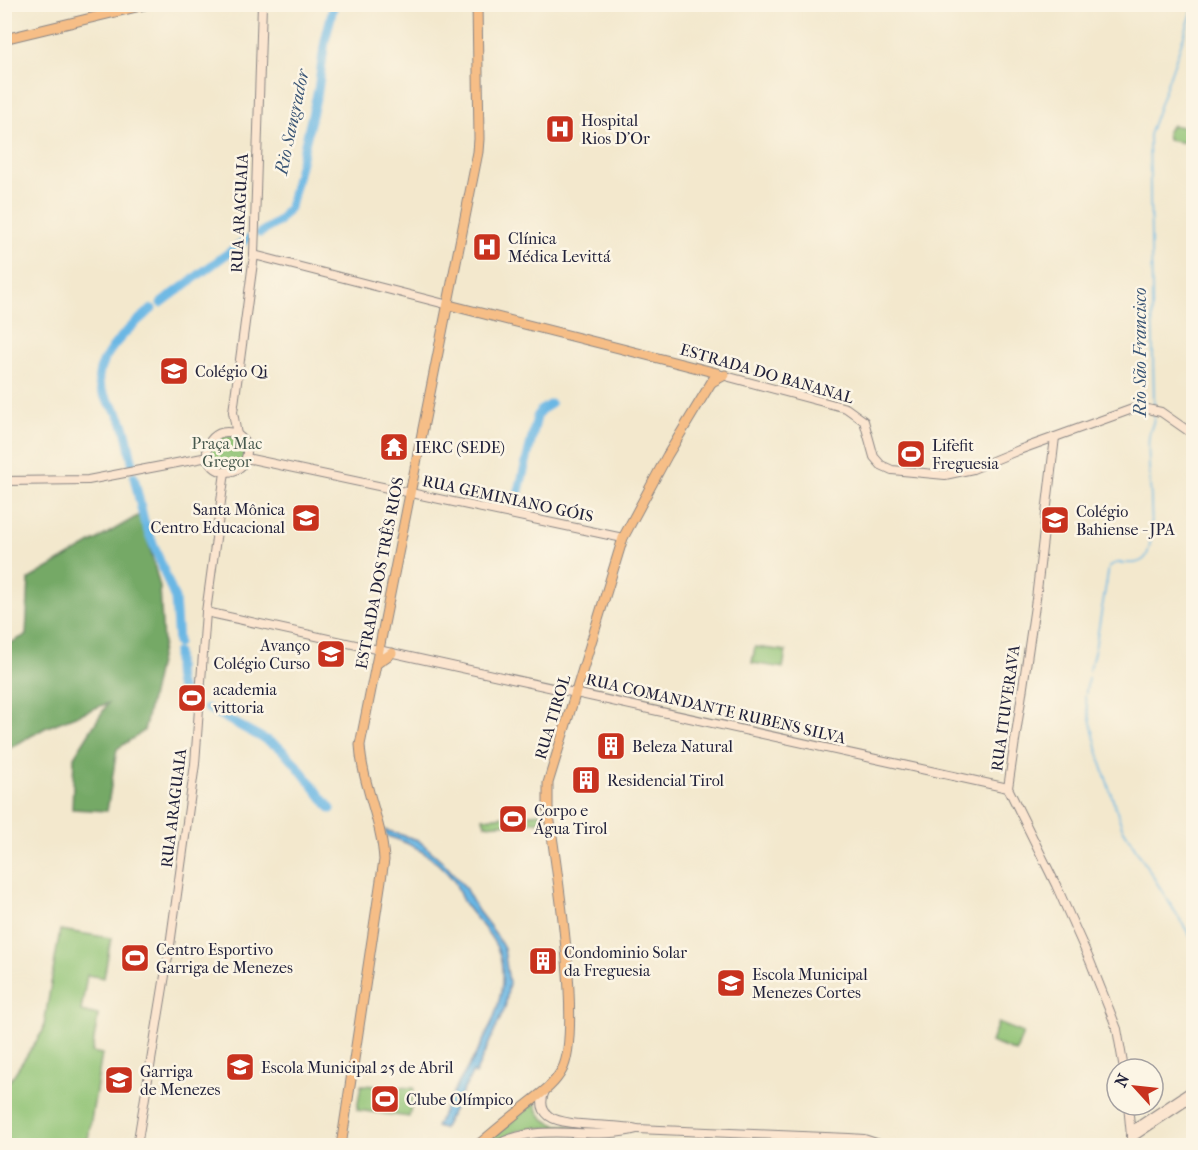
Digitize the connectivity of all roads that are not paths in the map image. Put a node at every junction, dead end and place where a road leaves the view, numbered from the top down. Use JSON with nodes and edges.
{"nodes":[{"id":1,"x":150,"y":4,"type":"edge"},
{"id":2,"x":261,"y":4,"type":"edge"},
{"id":3,"x":477,"y":4,"type":"edge"},
{"id":4,"x":4,"y":39,"type":"edge"},
{"id":5,"x":254,"y":255,"type":"junction"},
{"id":6,"x":429,"y":300,"type":"junction"},
{"id":7,"x":449,"y":305,"type":"junction"},
{"id":8,"x":446,"y":319,"type":"junction"},
{"id":9,"x":694,"y":367,"type":"junction"},
{"id":10,"x":718,"y":377,"type":"junction"},
{"id":11,"x":706,"y":391,"type":"junction"},
{"id":12,"x":233,"y":412,"type":"junction"},
{"id":13,"x":222,"y":433,"type":"junction"},
{"id":14,"x":237,"y":435,"type":"junction"},
{"id":15,"x":1194,"y":435,"type":"edge"},
{"id":16,"x":1055,"y":437,"type":"junction"},
{"id":17,"x":207,"y":457,"type":"junction"},
{"id":18,"x":246,"y":459,"type":"junction"},
{"id":19,"x":225,"y":472,"type":"junction"},
{"id":20,"x":4,"y":481,"type":"edge"},
{"id":21,"x":410,"y":493,"type":"junction"},
{"id":22,"x":622,"y":538,"type":"junction"},
{"id":23,"x":206,"y":612,"type":"junction"},
{"id":24,"x":379,"y":650,"type":"junction"},
{"id":25,"x":392,"y":653,"type":"junction"},
{"id":26,"x":376,"y":664,"type":"junction"},
{"id":27,"x":576,"y":692,"type":"junction"},
{"id":28,"x":1008,"y":788,"type":"junction"},
{"id":29,"x":1122,"y":1057,"type":"edge"},
{"id":30,"x":1194,"y":1089,"type":"edge"},
{"id":31,"x":545,"y":1091,"type":"junction"},
{"id":32,"x":1194,"y":1096,"type":"edge"},
{"id":33,"x":1129,"y":1117,"type":"edge"},
{"id":34,"x":637,"y":1129,"type":"junction"},
{"id":35,"x":1132,"y":1138,"type":"edge"},
{"id":36,"x":137,"y":1146,"type":"edge"},
{"id":37,"x":341,"y":1146,"type":"edge"},
{"id":38,"x":477,"y":1146,"type":"edge"},
{"id":39,"x":495,"y":1146,"type":"edge"},
{"id":40,"x":886,"y":1146,"type":"edge"}],
"edges":[{"from":1,"to":4,"type":"main road"},
{"from":2,"to":5,"type":"street","name":"RUA ARAGUAIA"},
{"from":3,"to":7,"type":"main road","name":"ESTRADA DOS TRÊS RIOS"},
{"from":5,"to":6,"type":"street","name":"ESTRADA DO BANANAL"},
{"from":5,"to":12,"type":"street","name":"RUA ARAGUAIA"},
{"from":6,"to":7,"type":"street","name":"ESTRADA DO BANANAL"},
{"from":6,"to":8,"type":"street"},
{"from":7,"to":8,"type":"main road","name":"ESTRADA DOS TRÊS RIOS"},
{"from":7,"to":9,"type":"main road","name":"ESTRADA DO BANANAL"},
{"from":8,"to":21,"type":"main road","name":"ESTRADA DOS TRÊS RIOS"},
{"from":9,"to":10,"type":"main road","name":"ESTRADA DO BANANAL"},
{"from":9,"to":11,"type":"main road"},
{"from":10,"to":11,"type":"main road","name":"RUA TIROL"},
{"from":10,"to":16,"type":"street","name":"ESTRADA DO BANANAL"},
{"from":11,"to":22,"type":"main road","name":"RUA TIROL"},
{"from":12,"to":13,"type":"street","name":"RUA ARAGUAIA"},
{"from":12,"to":14,"type":"street","name":"RUA ARAGUAIA"},
{"from":13,"to":14,"type":"street"},
{"from":13,"to":17,"type":"street"},
{"from":14,"to":18,"type":"street"},
{"from":15,"to":16,"type":"street","name":"ESTRADA DO BANANAL"},
{"from":16,"to":28,"type":"street","name":"RUA ITUVERAVA"},
{"from":17,"to":19,"type":"street"},
{"from":17,"to":20,"type":"street"},
{"from":18,"to":19,"type":"street"},
{"from":18,"to":21,"type":"street","name":"RUA GEMINIANO GÓIS"},
{"from":19,"to":23,"type":"street","name":"RUA ARAGUAIA"},
{"from":21,"to":22,"type":"street","name":"RUA GEMINIANO GÓIS"},
{"from":21,"to":24,"type":"main road","name":"ESTRADA DOS TRÊS RIOS"},
{"from":22,"to":27,"type":"main road","name":"RUA TIROL"},
{"from":23,"to":24,"type":"street","name":"RUA COMANDANTE RUBENS SILVA"},
{"from":23,"to":36,"type":"street","name":"RUA ARAGUAIA"},
{"from":24,"to":25,"type":"street","name":"RUA COMANDANTE RUBENS SILVA"},
{"from":24,"to":26,"type":"main road","name":"ESTRADA DOS TRÊS RIOS"},
{"from":25,"to":26,"type":"main road"},
{"from":25,"to":27,"type":"street","name":"RUA COMANDANTE RUBENS SILVA"},
{"from":26,"to":37,"type":"main road","name":"ESTRADA DOS TRÊS RIOS"},
{"from":27,"to":28,"type":"street","name":"RUA COMANDANTE RUBENS SILVA"},
{"from":27,"to":31,"type":"main road","name":"RUA TIROL"},
{"from":28,"to":29,"type":"street","name":"RUA ITUVERAVA"},
{"from":30,"to":35,"type":"street"},
{"from":31,"to":34,"type":"street"},
{"from":31,"to":38,"type":"main road","name":"RUA TIROL"},
{"from":32,"to":35,"type":"street"},
{"from":33,"to":35,"type":"street"},
{"from":34,"to":39,"type":"street"},
{"from":34,"to":40,"type":"street"}]}
